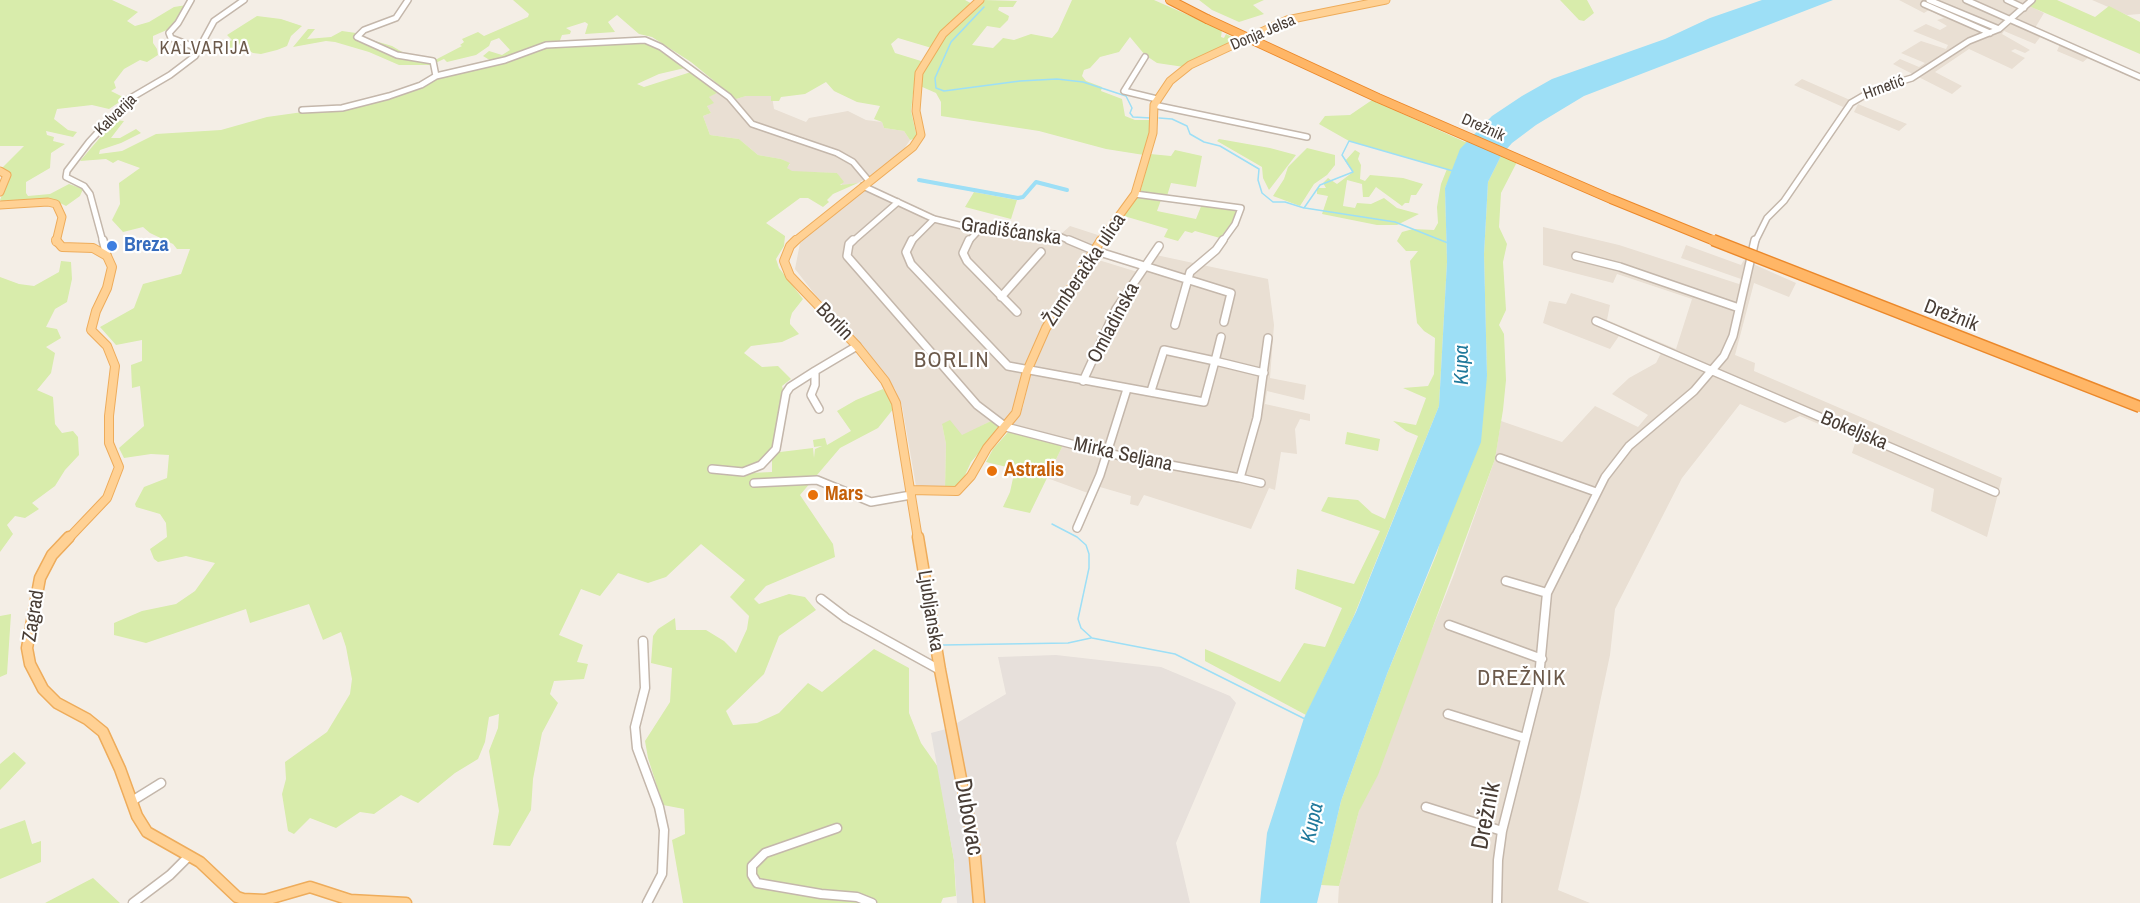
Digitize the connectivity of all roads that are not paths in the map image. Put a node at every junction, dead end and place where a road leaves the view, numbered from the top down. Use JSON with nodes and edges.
{"nodes":[{"id":1,"x":192,"y":0,"type":"edge"},
{"id":2,"x":244,"y":0,"type":"edge"},
{"id":3,"x":408,"y":0,"type":"edge"},
{"id":4,"x":980,"y":0,"type":"edge"},
{"id":5,"x":1170,"y":0,"type":"edge"},
{"id":6,"x":1180,"y":0,"type":"edge"},
{"id":7,"x":1386,"y":0,"type":"edge"},
{"id":8,"x":1929,"y":0,"type":"edge"},
{"id":9,"x":1966,"y":0,"type":"edge"},
{"id":10,"x":2007,"y":0,"type":"edge"},
{"id":11,"x":2030,"y":0,"type":"edge"},
{"id":12,"x":1924,"y":4,"type":"dead end"},
{"id":13,"x":2024,"y":8,"type":"junction"},
{"id":14,"x":1209,"y":17,"type":"junction"},
{"id":15,"x":2011,"y":20,"type":"junction"},
{"id":16,"x":1999,"y":29,"type":"junction"},
{"id":17,"x":1990,"y":33,"type":"junction"},
{"id":18,"x":196,"y":51,"type":"junction"},
{"id":19,"x":1145,"y":57,"type":"dead end"},
{"id":20,"x":436,"y":75,"type":"junction"},
{"id":21,"x":2140,"y":77,"type":"edge"},
{"id":22,"x":1156,"y":102,"type":"junction"},
{"id":23,"x":302,"y":110,"type":"dead end"},
{"id":24,"x":1307,"y":137,"type":"dead end"},
{"id":25,"x":0,"y":171,"type":"edge"},
{"id":26,"x":1798,"y":180,"type":"joint"},
{"id":27,"x":866,"y":183,"type":"junction"},
{"id":28,"x":0,"y":192,"type":"edge"},
{"id":29,"x":1135,"y":194,"type":"junction"},
{"id":30,"x":898,"y":202,"type":"junction"},
{"id":31,"x":0,"y":205,"type":"edge"},
{"id":32,"x":934,"y":219,"type":"junction"},
{"id":33,"x":980,"y":230,"type":"junction"},
{"id":34,"x":1159,"y":246,"type":"dead end"},
{"id":35,"x":1093,"y":250,"type":"junction"},
{"id":36,"x":1041,"y":252,"type":"dead end"},
{"id":37,"x":107,"y":256,"type":"junction"},
{"id":38,"x":1576,"y":256,"type":"dead end"},
{"id":39,"x":1145,"y":266,"type":"junction"},
{"id":40,"x":1188,"y":279,"type":"junction"},
{"id":41,"x":1001,"y":297,"type":"junction"},
{"id":42,"x":1739,"y":308,"type":"junction"},
{"id":43,"x":1017,"y":312,"type":"dead end"},
{"id":44,"x":1596,"y":321,"type":"dead end"},
{"id":45,"x":1224,"y":322,"type":"dead end"},
{"id":46,"x":1175,"y":325,"type":"dead end"},
{"id":47,"x":1221,"y":337,"type":"dead end"},
{"id":48,"x":1268,"y":338,"type":"dead end"},
{"id":49,"x":857,"y":346,"type":"junction"},
{"id":50,"x":1215,"y":361,"type":"junction"},
{"id":51,"x":1713,"y":370,"type":"junction"},
{"id":52,"x":815,"y":371,"type":"junction"},
{"id":53,"x":1027,"y":371,"type":"junction"},
{"id":54,"x":1264,"y":373,"type":"junction"},
{"id":55,"x":1083,"y":381,"type":"junction"},
{"id":56,"x":1127,"y":390,"type":"junction"},
{"id":57,"x":1151,"y":391,"type":"junction"},
{"id":58,"x":2140,"y":401,"type":"edge"},
{"id":59,"x":2140,"y":407,"type":"edge"},
{"id":60,"x":819,"y":410,"type":"dead end"},
{"id":61,"x":1006,"y":427,"type":"junction"},
{"id":62,"x":1106,"y":453,"type":"junction"},
{"id":63,"x":1500,"y":458,"type":"dead end"},
{"id":64,"x":712,"y":469,"type":"dead end"},
{"id":65,"x":1240,"y":478,"type":"junction"},
{"id":66,"x":754,"y":483,"type":"dead end"},
{"id":67,"x":1261,"y":483,"type":"dead end"},
{"id":68,"x":1596,"y":492,"type":"junction"},
{"id":69,"x":1995,"y":492,"type":"dead end"},
{"id":70,"x":910,"y":493,"type":"junction"},
{"id":71,"x":1077,"y":528,"type":"dead end"},
{"id":72,"x":1506,"y":581,"type":"dead end"},
{"id":73,"x":1547,"y":593,"type":"junction"},
{"id":74,"x":821,"y":599,"type":"dead end"},
{"id":75,"x":1449,"y":625,"type":"dead end"},
{"id":76,"x":643,"y":641,"type":"dead end"},
{"id":77,"x":1542,"y":659,"type":"junction"},
{"id":78,"x":940,"y":670,"type":"junction"},
{"id":79,"x":1448,"y":714,"type":"dead end"},
{"id":80,"x":951,"y":731,"type":"joint"},
{"id":81,"x":1525,"y":738,"type":"junction"},
{"id":82,"x":161,"y":783,"type":"dead end"},
{"id":83,"x":132,"y":801,"type":"junction"},
{"id":84,"x":1426,"y":807,"type":"dead end"},
{"id":85,"x":837,"y":828,"type":"dead end"},
{"id":86,"x":1502,"y":831,"type":"junction"},
{"id":87,"x":189,"y":856,"type":"junction"},
{"id":88,"x":133,"y":903,"type":"edge"},
{"id":89,"x":406,"y":903,"type":"edge"},
{"id":90,"x":647,"y":903,"type":"edge"},
{"id":91,"x":872,"y":903,"type":"edge"},
{"id":92,"x":979,"y":903,"type":"edge"},
{"id":93,"x":1497,"y":903,"type":"edge"}],
"edges":[{"from":1,"to":18,"type":"street"},
{"from":2,"to":18,"type":"street","name":"Kalvarija"},
{"from":3,"to":20,"type":"street"},
{"from":4,"to":27,"type":"main road"},
{"from":5,"to":14,"type":"highway"},
{"from":6,"to":14,"type":"highway"},
{"from":7,"to":22,"type":"main road","name":"Donja Jelsa"},
{"from":8,"to":16,"type":"street"},
{"from":9,"to":15,"type":"street"},
{"from":10,"to":13,"type":"street"},
{"from":11,"to":13,"type":"street","name":"Hrnetić"},
{"from":12,"to":17,"type":"street"},
{"from":13,"to":15,"type":"street","name":"Hrnetić"},
{"from":14,"to":58,"type":"highway","name":"Drežnik","bridge":true},
{"from":14,"to":59,"type":"highway","name":"Drežnik","bridge":true},
{"from":15,"to":16,"type":"street","name":"Hrnetić"},
{"from":15,"to":21,"type":"street"},
{"from":16,"to":17,"type":"street","name":"Hrnetić"},
{"from":17,"to":26,"type":"street","name":"Hrnetić"},
{"from":18,"to":37,"type":"street","name":"Kalvarija"},
{"from":19,"to":22,"type":"street"},
{"from":20,"to":23,"type":"street"},
{"from":20,"to":27,"type":"street"},
{"from":22,"to":24,"type":"street"},
{"from":22,"to":29,"type":"main road","name":"Žumberačka ulica"},
{"from":25,"to":28,"type":"main road"},
{"from":26,"to":42,"type":"street","name":"Drežnik"},
{"from":27,"to":30,"type":"street","name":"Gradišćanska"},
{"from":27,"to":49,"type":"main road","name":"Borlin"},
{"from":29,"to":35,"type":"main road","name":"Žumberačka ulica"},
{"from":29,"to":40,"type":"street","name":"Žumberačka ulica"},
{"from":30,"to":32,"type":"street","name":"Gradišćanska"},
{"from":30,"to":61,"type":"street"},
{"from":31,"to":37,"type":"main road"},
{"from":32,"to":33,"type":"street","name":"Gradišćanska"},
{"from":32,"to":53,"type":"street"},
{"from":33,"to":35,"type":"street","name":"Gradišćanska"},
{"from":33,"to":41,"type":"street"},
{"from":34,"to":39,"type":"street","name":"Omladinska"},
{"from":35,"to":39,"type":"street"},
{"from":35,"to":53,"type":"main road","name":"Žumberačka ulica"},
{"from":36,"to":41,"type":"street"},
{"from":37,"to":83,"type":"main road","name":"Zagrad"},
{"from":38,"to":42,"type":"street"},
{"from":39,"to":40,"type":"street"},
{"from":39,"to":55,"type":"street","name":"Omladinska"},
{"from":40,"to":45,"type":"street"},
{"from":40,"to":46,"type":"street"},
{"from":41,"to":43,"type":"street"},
{"from":42,"to":51,"type":"street","name":"Drežnik"},
{"from":44,"to":51,"type":"street"},
{"from":47,"to":50,"type":"street"},
{"from":48,"to":54,"type":"street"},
{"from":49,"to":52,"type":"street"},
{"from":49,"to":70,"type":"main road","name":"Borlin"},
{"from":50,"to":54,"type":"street"},
{"from":50,"to":57,"type":"street"},
{"from":50,"to":57,"type":"street"},
{"from":51,"to":68,"type":"street","name":"Drežnik"},
{"from":51,"to":69,"type":"street","name":"Bokeljska"},
{"from":52,"to":60,"type":"street"},
{"from":52,"to":64,"type":"street"},
{"from":53,"to":55,"type":"street"},
{"from":53,"to":61,"type":"main road","name":"Žumberačka ulica"},
{"from":54,"to":65,"type":"street"},
{"from":55,"to":56,"type":"street"},
{"from":56,"to":57,"type":"street"},
{"from":56,"to":62,"type":"street"},
{"from":61,"to":62,"type":"street","name":"Mirka Seljana"},
{"from":61,"to":70,"type":"main road","name":"Žumberačka ulica"},
{"from":62,"to":65,"type":"street","name":"Mirka Seljana"},
{"from":62,"to":71,"type":"street"},
{"from":63,"to":68,"type":"street"},
{"from":65,"to":67,"type":"street","name":"Mirka Seljana"},
{"from":66,"to":70,"type":"street"},
{"from":68,"to":73,"type":"street","name":"Drežnik"},
{"from":70,"to":78,"type":"main road","name":"Ljubljanska"},
{"from":72,"to":73,"type":"street"},
{"from":73,"to":77,"type":"street","name":"Drežnik"},
{"from":74,"to":78,"type":"street"},
{"from":75,"to":77,"type":"street"},
{"from":76,"to":90,"type":"street"},
{"from":77,"to":81,"type":"street","name":"Drežnik"},
{"from":78,"to":80,"type":"main road","name":"Ljubljanska"},
{"from":79,"to":81,"type":"street"},
{"from":80,"to":92,"type":"main road","name":"Dubovac"},
{"from":81,"to":86,"type":"street","name":"Drežnik"},
{"from":82,"to":83,"type":"street"},
{"from":83,"to":87,"type":"main road","name":"Zagrad"},
{"from":84,"to":86,"type":"street"},
{"from":85,"to":91,"type":"street"},
{"from":86,"to":93,"type":"street","name":"Drežnik"},
{"from":87,"to":88,"type":"street"},
{"from":87,"to":89,"type":"main road","name":"Zagrad"}]}
